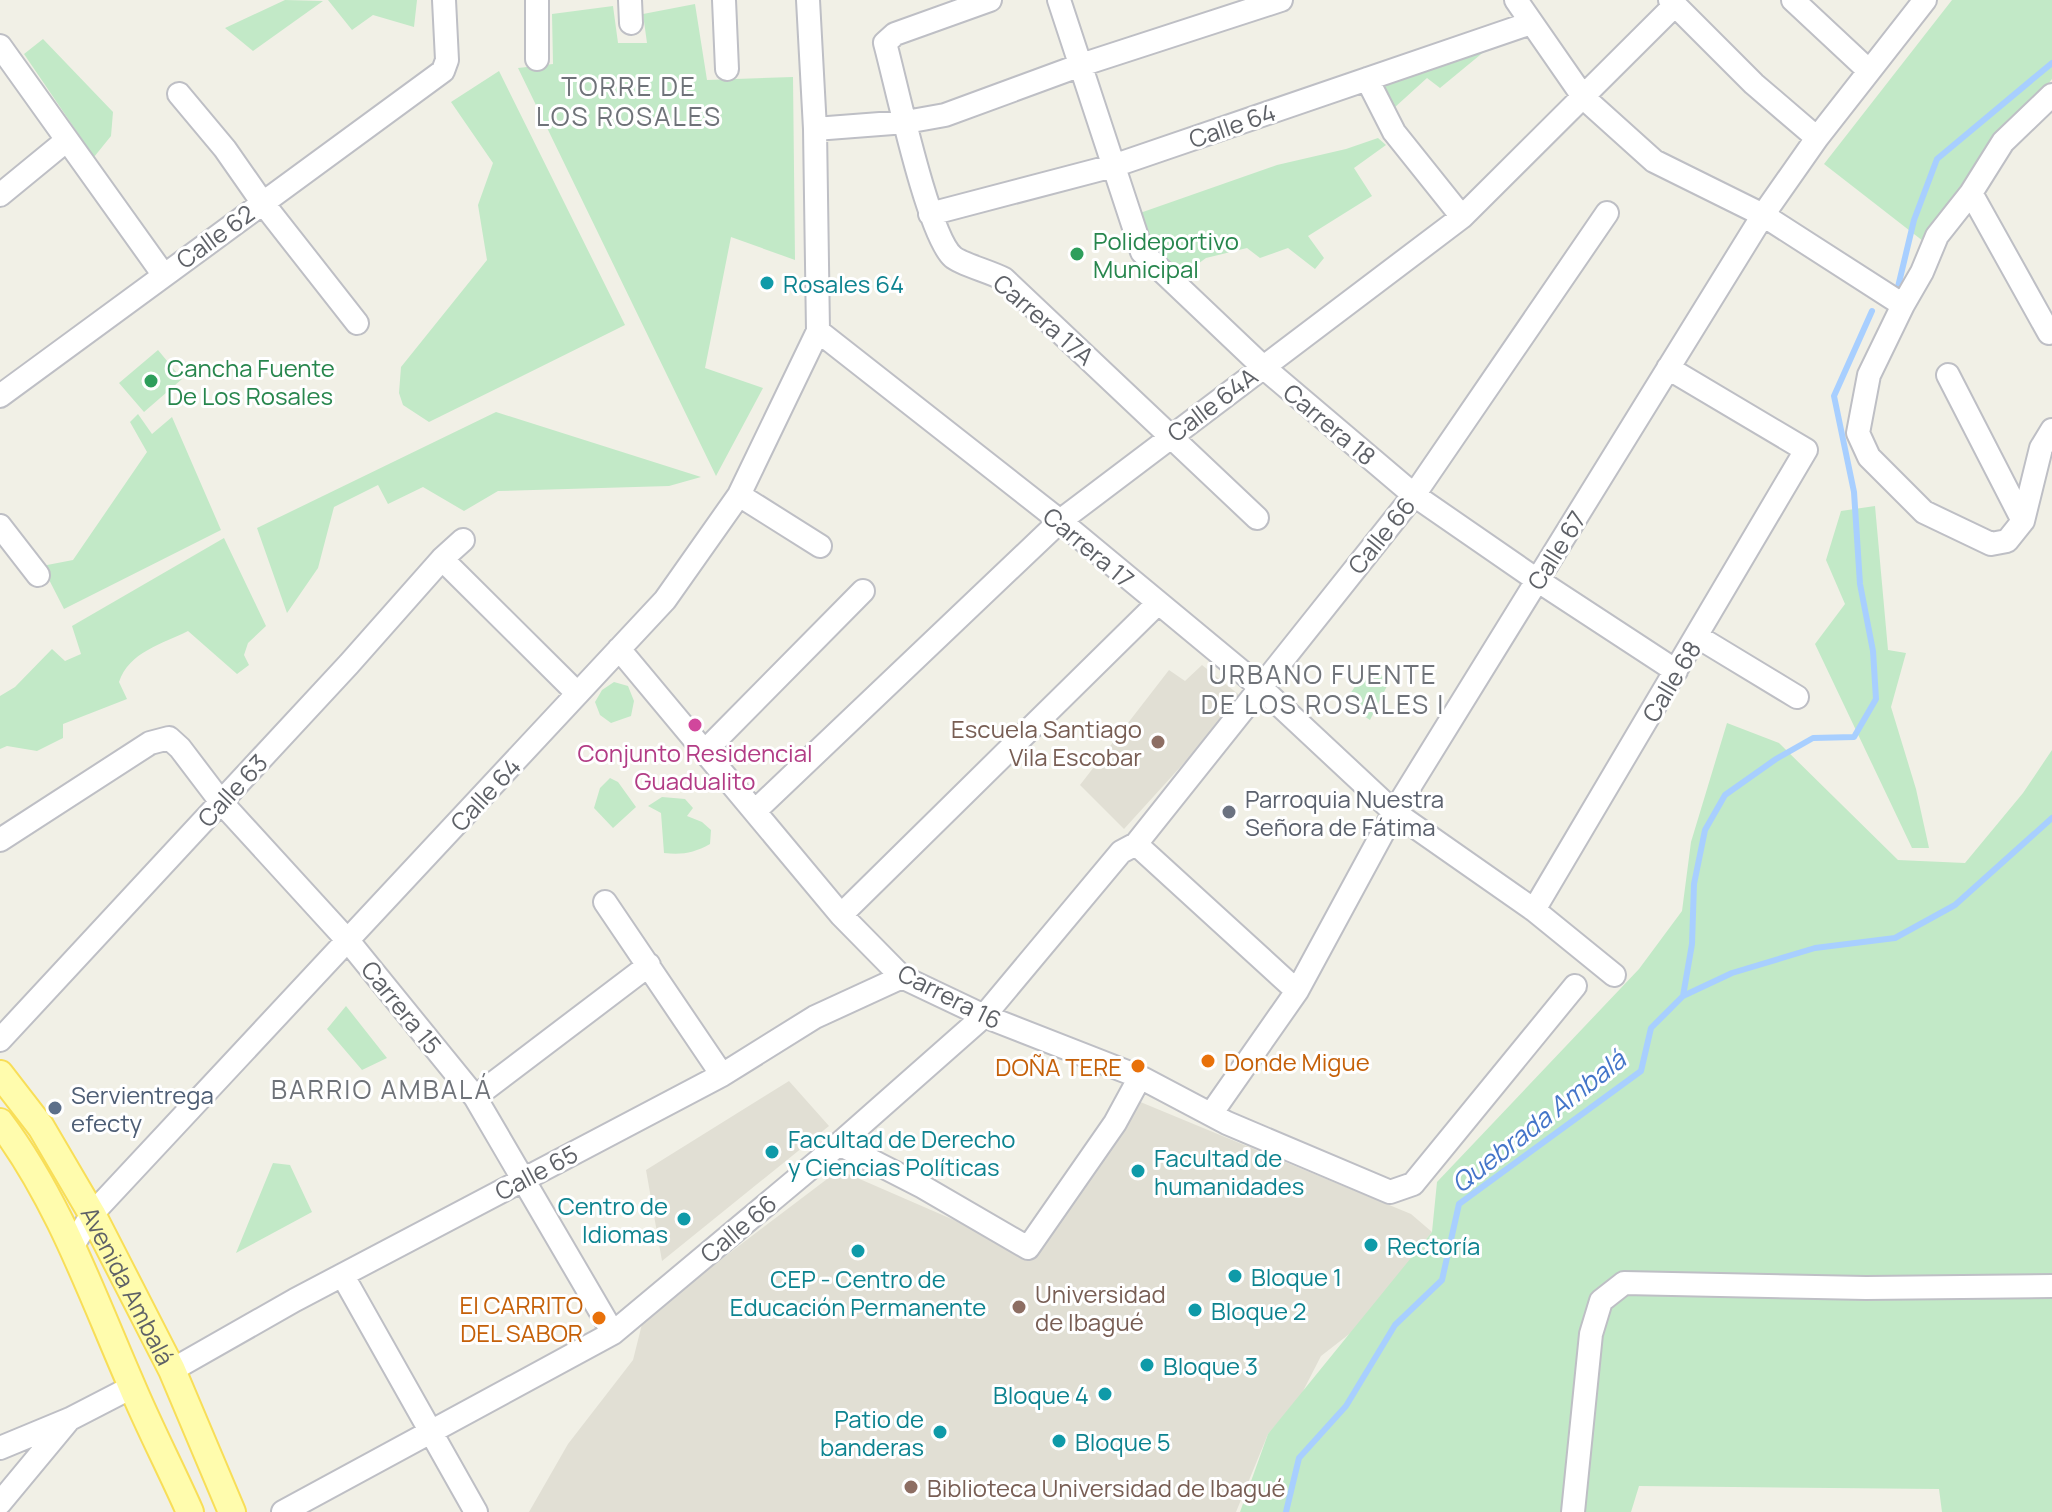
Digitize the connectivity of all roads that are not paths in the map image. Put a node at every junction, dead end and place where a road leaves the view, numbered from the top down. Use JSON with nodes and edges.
{"nodes":[{"id":1,"x":444,"y":0,"type":"edge"},
{"id":2,"x":537,"y":0,"type":"edge"},
{"id":3,"x":630,"y":0,"type":"edge"},
{"id":4,"x":724,"y":0,"type":"edge"},
{"id":5,"x":808,"y":0,"type":"edge"},
{"id":6,"x":990,"y":0,"type":"edge"},
{"id":7,"x":1059,"y":0,"type":"edge"},
{"id":8,"x":1281,"y":0,"type":"edge"},
{"id":9,"x":1793,"y":0,"type":"edge"},
{"id":10,"x":1924,"y":1,"type":"edge"},
{"id":11,"x":1673,"y":3,"type":"edge"},
{"id":12,"x":1525,"y":8,"type":"edge"},
{"id":13,"x":631,"y":23,"type":"dead end"},
{"id":14,"x":1,"y":48,"type":"edge"},
{"id":15,"x":537,"y":59,"type":"dead end"},
{"id":16,"x":1081,"y":65,"type":"junction"},
{"id":17,"x":727,"y":69,"type":"dead end"},
{"id":18,"x":1868,"y":70,"type":"junction"},
{"id":19,"x":1367,"y":79,"type":"junction"},
{"id":20,"x":179,"y":94,"type":"dead end"},
{"id":21,"x":2052,"y":95,"type":"edge"},
{"id":22,"x":1584,"y":98,"type":"junction"},
{"id":23,"x":906,"y":122,"type":"junction"},
{"id":24,"x":815,"y":129,"type":"junction"},
{"id":25,"x":1817,"y":138,"type":"junction"},
{"id":26,"x":67,"y":140,"type":"junction"},
{"id":27,"x":1113,"y":166,"type":"junction"},
{"id":28,"x":1971,"y":193,"type":"junction"},
{"id":29,"x":0,"y":195,"type":"edge"},
{"id":30,"x":262,"y":202,"type":"junction"},
{"id":31,"x":1607,"y":213,"type":"dead end"},
{"id":32,"x":930,"y":214,"type":"junction"},
{"id":33,"x":1763,"y":215,"type":"junction"},
{"id":34,"x":1462,"y":217,"type":"junction"},
{"id":35,"x":163,"y":274,"type":"junction"},
{"id":36,"x":1903,"y":305,"type":"junction"},
{"id":37,"x":357,"y":323,"type":"dead end"},
{"id":38,"x":818,"y":331,"type":"junction"},
{"id":39,"x":2049,"y":333,"type":"dead end"},
{"id":40,"x":1262,"y":366,"type":"junction"},
{"id":41,"x":1668,"y":368,"type":"junction"},
{"id":42,"x":1948,"y":375,"type":"dead end"},
{"id":43,"x":0,"y":396,"type":"edge"},
{"id":44,"x":2052,"y":430,"type":"edge"},
{"id":45,"x":1172,"y":435,"type":"junction"},
{"id":46,"x":739,"y":495,"type":"junction"},
{"id":47,"x":1414,"y":495,"type":"junction"},
{"id":48,"x":1257,"y":518,"type":"dead end"},
{"id":49,"x":1060,"y":521,"type":"junction"},
{"id":50,"x":2023,"y":521,"type":"junction"},
{"id":51,"x":0,"y":526,"type":"edge"},
{"id":52,"x":463,"y":540,"type":"dead end"},
{"id":53,"x":820,"y":546,"type":"dead end"},
{"id":54,"x":442,"y":559,"type":"junction"},
{"id":55,"x":38,"y":575,"type":"dead end"},
{"id":56,"x":1537,"y":580,"type":"junction"},
{"id":57,"x":863,"y":591,"type":"dead end"},
{"id":58,"x":1157,"y":604,"type":"junction"},
{"id":59,"x":1698,"y":637,"type":"junction"},
{"id":60,"x":619,"y":649,"type":"junction"},
{"id":61,"x":1676,"y":671,"type":"junction"},
{"id":62,"x":1259,"y":686,"type":"junction"},
{"id":63,"x":577,"y":693,"type":"junction"},
{"id":64,"x":1797,"y":697,"type":"dead end"},
{"id":65,"x":704,"y":752,"type":"junction"},
{"id":66,"x":221,"y":802,"type":"junction"},
{"id":67,"x":755,"y":811,"type":"junction"},
{"id":68,"x":1394,"y":812,"type":"junction"},
{"id":69,"x":0,"y":840,"type":"edge"},
{"id":70,"x":1128,"y":848,"type":"junction"},
{"id":71,"x":605,"y":902,"type":"dead end"},
{"id":72,"x":1534,"y":910,"type":"junction"},
{"id":73,"x":841,"y":915,"type":"junction"},
{"id":74,"x":349,"y":942,"type":"junction"},
{"id":75,"x":649,"y":965,"type":"junction"},
{"id":76,"x":1614,"y":975,"type":"dead end"},
{"id":77,"x":902,"y":977,"type":"junction"},
{"id":78,"x":1575,"y":986,"type":"dead end"},
{"id":79,"x":1297,"y":991,"type":"junction"},
{"id":80,"x":984,"y":1016,"type":"junction"},
{"id":81,"x":0,"y":1040,"type":"edge"},
{"id":82,"x":0,"y":1074,"type":"edge"},
{"id":83,"x":722,"y":1075,"type":"junction"},
{"id":84,"x":1140,"y":1077,"type":"junction"},
{"id":85,"x":475,"y":1097,"type":"junction"},
{"id":86,"x":1211,"y":1114,"type":"junction"},
{"id":87,"x":0,"y":1122,"type":"edge"},
{"id":88,"x":839,"y":1144,"type":"junction"},
{"id":89,"x":522,"y":1179,"type":"junction"},
{"id":90,"x":92,"y":1214,"type":"junction"},
{"id":91,"x":72,"y":1247,"type":"junction"},
{"id":92,"x":343,"y":1276,"type":"junction"},
{"id":93,"x":2052,"y":1286,"type":"edge"},
{"id":94,"x":613,"y":1333,"type":"junction"},
{"id":95,"x":172,"y":1370,"type":"junction"},
{"id":96,"x":132,"y":1387,"type":"junction"},
{"id":97,"x":70,"y":1419,"type":"junction"},
{"id":98,"x":429,"y":1431,"type":"junction"},
{"id":99,"x":0,"y":1448,"type":"edge"},
{"id":100,"x":0,"y":1503,"type":"edge"},
{"id":101,"x":190,"y":1512,"type":"edge"},
{"id":102,"x":232,"y":1512,"type":"edge"},
{"id":103,"x":283,"y":1512,"type":"edge"},
{"id":104,"x":476,"y":1512,"type":"edge"},
{"id":105,"x":1573,"y":1512,"type":"edge"}],
"edges":[{"from":1,"to":30,"type":"street","name":"Calle 62"},
{"from":2,"to":15,"type":"street"},
{"from":3,"to":13,"type":"street"},
{"from":4,"to":17,"type":"street"},
{"from":5,"to":24,"type":"street"},
{"from":6,"to":23,"type":"street","name":"Carrera 17A"},
{"from":7,"to":16,"type":"street","name":"Carrera 18"},
{"from":8,"to":16,"type":"street"},
{"from":9,"to":18,"type":"street"},
{"from":10,"to":18,"type":"street","name":"Calle 67"},
{"from":11,"to":22,"type":"street","name":"Calle 64A"},
{"from":11,"to":25,"type":"street"},
{"from":12,"to":19,"type":"street","name":"Calle 64"},
{"from":12,"to":22,"type":"street"},
{"from":14,"to":26,"type":"street"},
{"from":16,"to":23,"type":"street"},
{"from":16,"to":27,"type":"street","name":"Carrera 18"},
{"from":18,"to":25,"type":"street","name":"Calle 67"},
{"from":19,"to":27,"type":"street","name":"Calle 64"},
{"from":19,"to":34,"type":"street"},
{"from":20,"to":30,"type":"street"},
{"from":21,"to":28,"type":"street"},
{"from":22,"to":33,"type":"street"},
{"from":22,"to":34,"type":"street","name":"Calle 64A"},
{"from":23,"to":24,"type":"street"},
{"from":23,"to":32,"type":"street","name":"Carrera 17A"},
{"from":24,"to":38,"type":"street"},
{"from":25,"to":33,"type":"street","name":"Calle 67"},
{"from":26,"to":29,"type":"street"},
{"from":26,"to":35,"type":"street"},
{"from":27,"to":32,"type":"street","name":"Calle 64"},
{"from":27,"to":40,"type":"street","name":"Carrera 18"},
{"from":28,"to":36,"type":"street"},
{"from":28,"to":39,"type":"street"},
{"from":30,"to":35,"type":"street","name":"Calle 62"},
{"from":30,"to":37,"type":"street"},
{"from":31,"to":47,"type":"street","name":"Calle 66"},
{"from":32,"to":45,"type":"street","name":"Carrera 17A"},
{"from":33,"to":36,"type":"street"},
{"from":33,"to":41,"type":"street","name":"Calle 67"},
{"from":34,"to":40,"type":"street","name":"Calle 64A"},
{"from":35,"to":43,"type":"street","name":"Calle 62"},
{"from":36,"to":50,"type":"street"},
{"from":38,"to":46,"type":"street","name":"Calle 64"},
{"from":38,"to":49,"type":"street","name":"Carrera 17"},
{"from":40,"to":45,"type":"street","name":"Calle 64A"},
{"from":40,"to":47,"type":"street","name":"Carrera 18"},
{"from":41,"to":56,"type":"street","name":"Calle 67"},
{"from":41,"to":59,"type":"street","name":"Calle 68"},
{"from":42,"to":50,"type":"street"},
{"from":44,"to":50,"type":"street"},
{"from":45,"to":48,"type":"street","name":"Carrera 17A"},
{"from":45,"to":49,"type":"street","name":"Calle 64A"},
{"from":46,"to":53,"type":"street"},
{"from":46,"to":60,"type":"street","name":"Calle 64"},
{"from":47,"to":56,"type":"street","name":"Carrera 18"},
{"from":47,"to":62,"type":"street","name":"Calle 66"},
{"from":49,"to":58,"type":"street","name":"Carrera 17"},
{"from":49,"to":67,"type":"street","name":"Calle 64A"},
{"from":51,"to":55,"type":"street"},
{"from":52,"to":54,"type":"street","name":"Calle 63"},
{"from":54,"to":63,"type":"street"},
{"from":54,"to":66,"type":"street","name":"Calle 63"},
{"from":56,"to":61,"type":"street","name":"Carrera 18"},
{"from":56,"to":68,"type":"street","name":"Calle 67"},
{"from":57,"to":65,"type":"street"},
{"from":58,"to":62,"type":"street","name":"Carrera 17"},
{"from":58,"to":73,"type":"street"},
{"from":59,"to":61,"type":"street","name":"Calle 68"},
{"from":59,"to":64,"type":"street"},
{"from":60,"to":63,"type":"street","name":"Calle 64"},
{"from":60,"to":65,"type":"street","name":"Carrera 16"},
{"from":61,"to":72,"type":"street","name":"Calle 68"},
{"from":62,"to":68,"type":"street","name":"Carrera 17"},
{"from":62,"to":70,"type":"street","name":"Calle 66"},
{"from":63,"to":74,"type":"street","name":"Calle 64"},
{"from":65,"to":67,"type":"street","name":"Carrera 16"},
{"from":66,"to":69,"type":"street","name":"Carrera 15"},
{"from":66,"to":74,"type":"street","name":"Carrera 15"},
{"from":66,"to":81,"type":"street","name":"Calle 63"},
{"from":67,"to":73,"type":"street","name":"Carrera 16"},
{"from":68,"to":72,"type":"street","name":"Carrera 17"},
{"from":68,"to":79,"type":"street","name":"Calle 67"},
{"from":70,"to":79,"type":"street"},
{"from":70,"to":80,"type":"street","name":"Calle 66"},
{"from":71,"to":75,"type":"street"},
{"from":72,"to":76,"type":"street","name":"Carrera 17"},
{"from":73,"to":77,"type":"street","name":"Carrera 16"},
{"from":74,"to":85,"type":"street","name":"Carrera 15"},
{"from":74,"to":90,"type":"street","name":"Calle 64"},
{"from":75,"to":83,"type":"street"},
{"from":75,"to":85,"type":"street"},
{"from":77,"to":80,"type":"street","name":"Carrera 16"},
{"from":77,"to":83,"type":"street","name":"Calle 65"},
{"from":78,"to":86,"type":"street","name":"Carrera 16"},
{"from":79,"to":86,"type":"street","name":"Calle 67"},
{"from":80,"to":84,"type":"street","name":"Carrera 16"},
{"from":80,"to":88,"type":"street","name":"Calle 66"},
{"from":82,"to":90,"type":"main road","name":"Avenida Ambalá"},
{"from":83,"to":89,"type":"street","name":"Calle 65"},
{"from":84,"to":86,"type":"street","name":"Carrera 16"},
{"from":84,"to":88,"type":"street"},
{"from":85,"to":89,"type":"street","name":"Carrera 15"},
{"from":87,"to":91,"type":"main road","name":"Avenida Ambalá"},
{"from":88,"to":94,"type":"street","name":"Calle 66"},
{"from":89,"to":92,"type":"street","name":"Calle 65"},
{"from":89,"to":94,"type":"street","name":"Carrera 15"},
{"from":90,"to":91,"type":"street","name":"Calle 64"},
{"from":90,"to":95,"type":"main road","name":"Avenida Ambalá"},
{"from":91,"to":96,"type":"main road","name":"Avenida Ambalá"},
{"from":92,"to":95,"type":"street","name":"Calle 65"},
{"from":92,"to":98,"type":"street"},
{"from":93,"to":105,"type":"street"},
{"from":94,"to":98,"type":"street","name":"Calle 66"},
{"from":95,"to":102,"type":"main road","name":"Avenida Ambalá"},
{"from":96,"to":97,"type":"street"},
{"from":96,"to":101,"type":"main road","name":"Avenida Ambalá"},
{"from":97,"to":99,"type":"street"},
{"from":97,"to":100,"type":"street"},
{"from":98,"to":103,"type":"street","name":"Calle 66"},
{"from":98,"to":104,"type":"street"}]}
